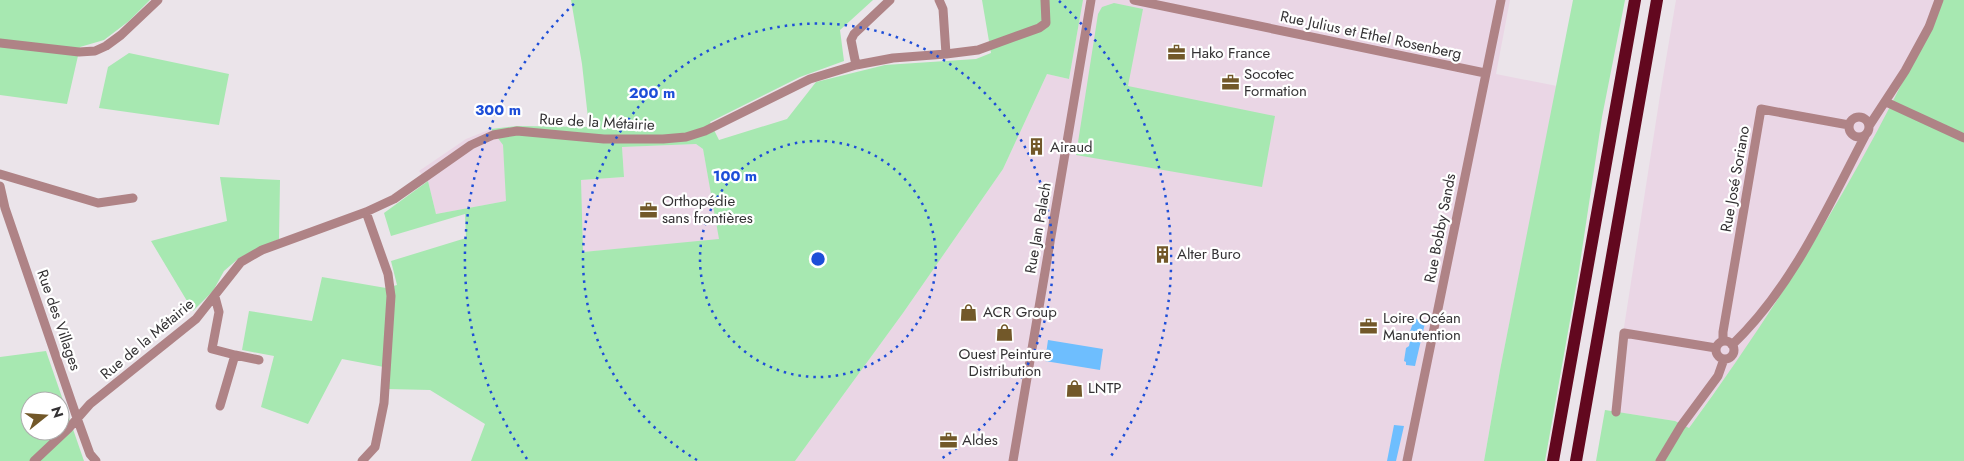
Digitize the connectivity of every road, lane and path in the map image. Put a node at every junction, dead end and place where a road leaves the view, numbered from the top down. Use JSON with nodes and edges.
{"nodes":[{"id":1,"x":158,"y":0,"type":"edge"},
{"id":2,"x":890,"y":0,"type":"edge"},
{"id":3,"x":939,"y":0,"type":"edge"},
{"id":4,"x":1045,"y":0,"type":"edge"},
{"id":5,"x":1091,"y":0,"type":"edge"},
{"id":6,"x":1134,"y":0,"type":"edge"},
{"id":7,"x":1501,"y":0,"type":"edge"},
{"id":8,"x":1635,"y":0,"type":"edge"},
{"id":9,"x":1657,"y":0,"type":"edge"},
{"id":10,"x":1939,"y":0,"type":"edge"},
{"id":11,"x":0,"y":43,"type":"edge"},
{"id":12,"x":946,"y":54,"type":"junction"},
{"id":13,"x":856,"y":65,"type":"junction"},
{"id":14,"x":1485,"y":73,"type":"junction"},
{"id":15,"x":1886,"y":102,"type":"junction"},
{"id":16,"x":1861,"y":116,"type":"junction"},
{"id":17,"x":1849,"y":125,"type":"junction"},
{"id":18,"x":1869,"y":126,"type":"junction"},
{"id":19,"x":1852,"y":135,"type":"junction"},
{"id":20,"x":1865,"y":136,"type":"junction"},
{"id":21,"x":1964,"y":138,"type":"edge"},
{"id":22,"x":1847,"y":170,"type":"junction"},
{"id":23,"x":0,"y":174,"type":"edge"},
{"id":24,"x":0,"y":186,"type":"edge"},
{"id":25,"x":133,"y":198,"type":"dead end"},
{"id":26,"x":366,"y":212,"type":"junction"},
{"id":27,"x":215,"y":297,"type":"junction"},
{"id":28,"x":1724,"y":344,"type":"junction"},
{"id":29,"x":235,"y":355,"type":"junction"},
{"id":30,"x":1724,"y":358,"type":"junction"},
{"id":31,"x":260,"y":360,"type":"dead end"},
{"id":32,"x":220,"y":406,"type":"dead end"},
{"id":33,"x":1616,"y":412,"type":"dead end"},
{"id":34,"x":77,"y":418,"type":"junction"},
{"id":35,"x":34,"y":461,"type":"edge"},
{"id":36,"x":96,"y":461,"type":"edge"},
{"id":37,"x":362,"y":461,"type":"edge"},
{"id":38,"x":1013,"y":461,"type":"edge"},
{"id":39,"x":1407,"y":461,"type":"edge"},
{"id":40,"x":1553,"y":461,"type":"edge"},
{"id":41,"x":1576,"y":461,"type":"edge"},
{"id":42,"x":1660,"y":461,"type":"edge"}],
"edges":[{"from":1,"to":11,"type":"street"},
{"from":2,"to":13,"type":"street"},
{"from":3,"to":12,"type":"street"},
{"from":4,"to":12,"type":"street","name":"Rue de la Métairie"},
{"from":5,"to":38,"type":"street","name":"Rue Jan Palach"},
{"from":6,"to":14,"type":"street","name":"Rue Julius et Ethel Rosenberg"},
{"from":7,"to":14,"type":"street","name":"Rue Bobby Sands"},
{"from":8,"to":40,"type":"highway"},
{"from":9,"to":41,"type":"highway"},
{"from":10,"to":15,"type":"street"},
{"from":12,"to":13,"type":"street","name":"Rue de la Métairie"},
{"from":13,"to":26,"type":"street","name":"Rue de la Métairie"},
{"from":14,"to":39,"type":"street","name":"Rue Bobby Sands"},
{"from":15,"to":16,"type":"street"},
{"from":15,"to":18,"type":"street"},
{"from":15,"to":21,"type":"street"},
{"from":16,"to":17,"type":"street"},
{"from":16,"to":18,"type":"street"},
{"from":17,"to":19,"type":"street"},
{"from":17,"to":28,"type":"street","name":"Rue José Soriano"},
{"from":18,"to":20,"type":"street"},
{"from":19,"to":20,"type":"street"},
{"from":19,"to":22,"type":"street"},
{"from":20,"to":22,"type":"street"},
{"from":22,"to":28,"type":"street"},
{"from":23,"to":25,"type":"street"},
{"from":24,"to":34,"type":"street","name":"Rue des Villages"},
{"from":26,"to":27,"type":"street","name":"Rue de la Métairie"},
{"from":26,"to":37,"type":"street"},
{"from":27,"to":29,"type":"street"},
{"from":27,"to":34,"type":"street","name":"Rue de la Métairie"},
{"from":28,"to":30,"type":"street"},
{"from":28,"to":30,"type":"street"},
{"from":28,"to":33,"type":"street"},
{"from":29,"to":31,"type":"street"},
{"from":29,"to":32,"type":"street"},
{"from":30,"to":42,"type":"street"},
{"from":34,"to":35,"type":"street","name":"Rue de la Métairie"},
{"from":34,"to":36,"type":"street","name":"Rue des Villages"}]}
